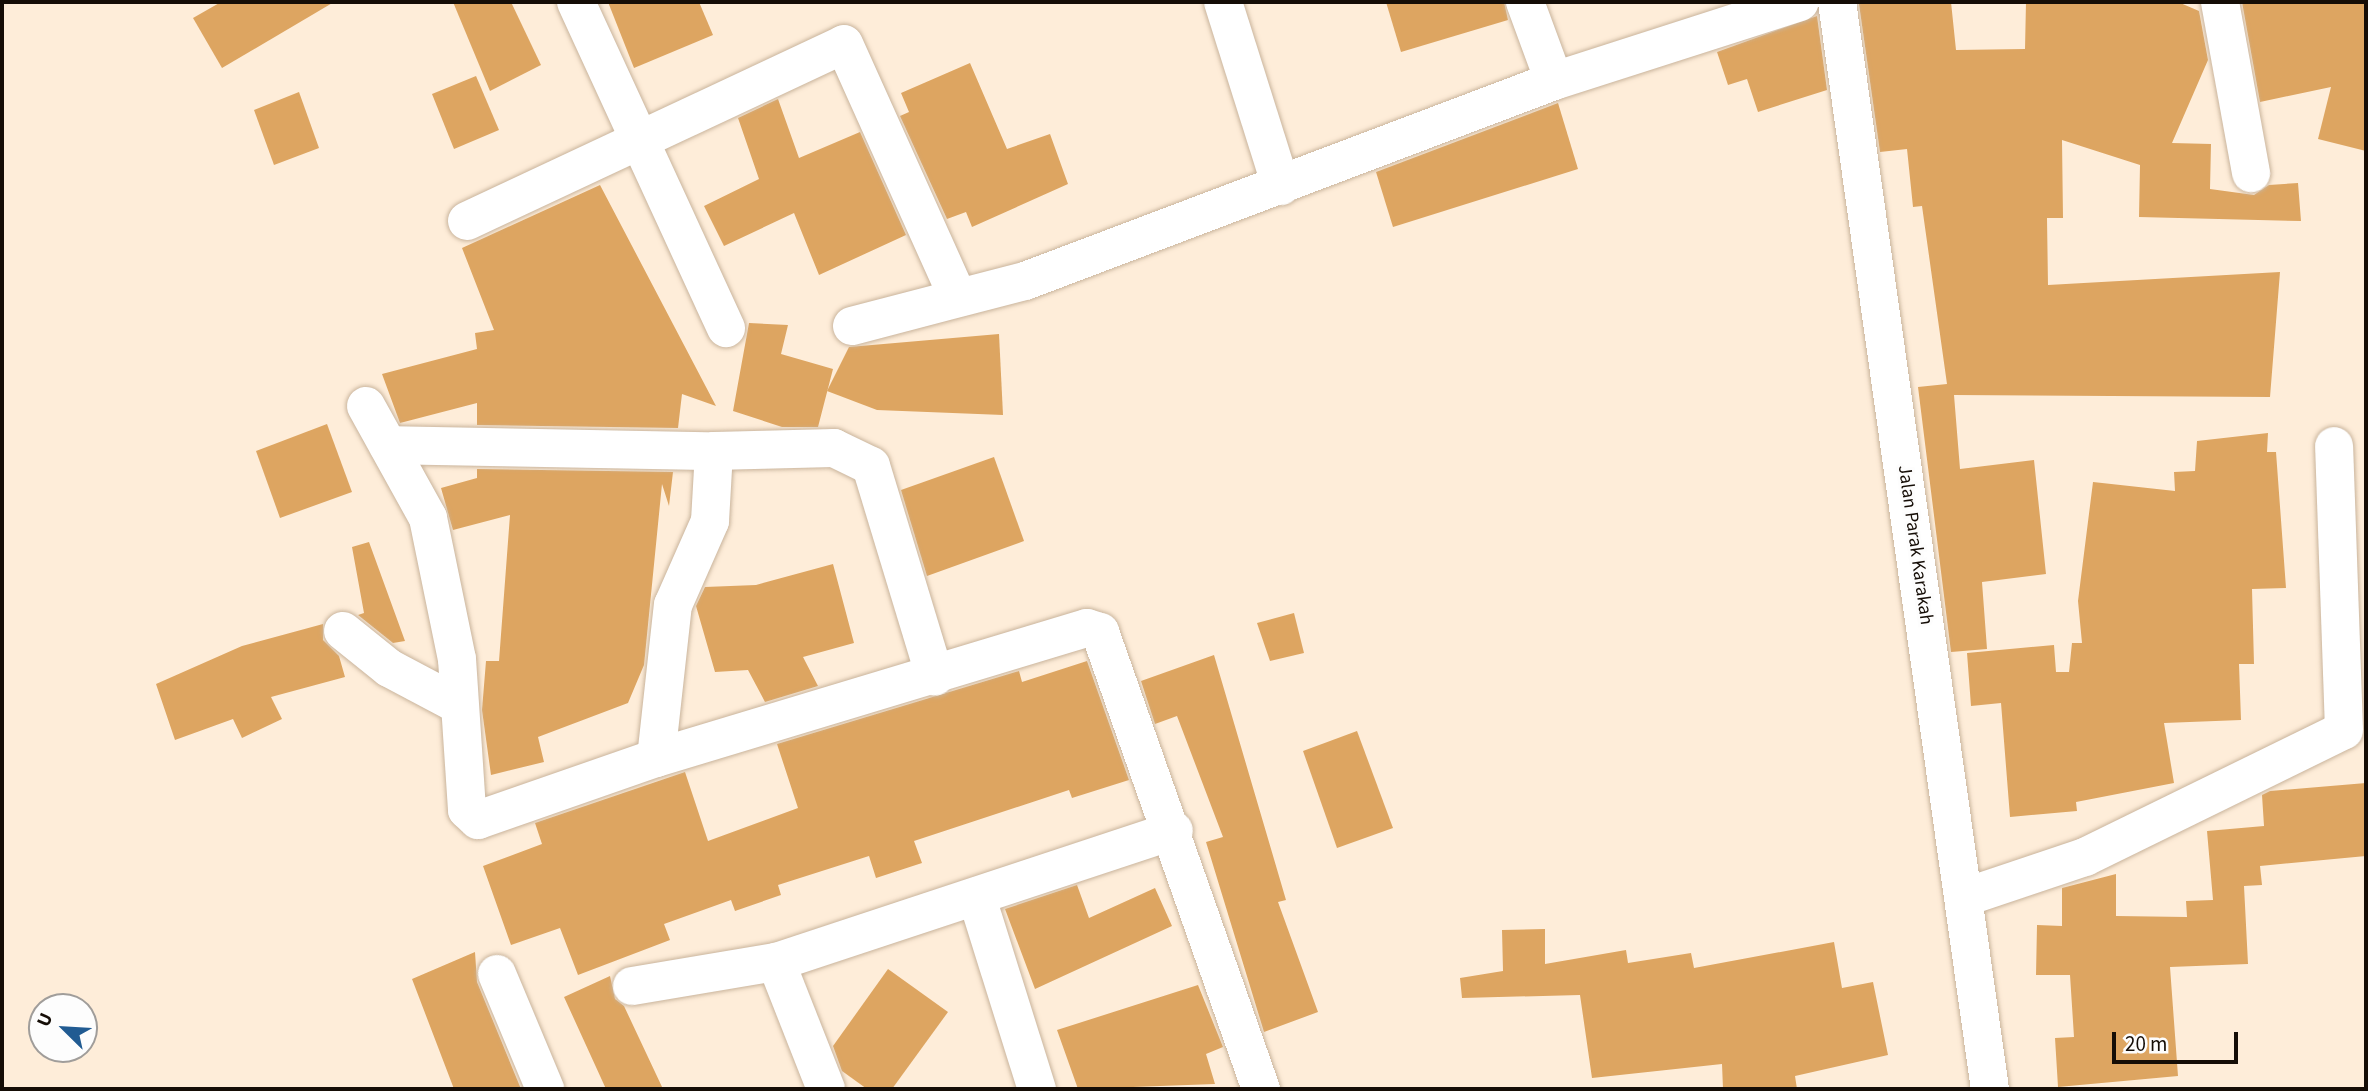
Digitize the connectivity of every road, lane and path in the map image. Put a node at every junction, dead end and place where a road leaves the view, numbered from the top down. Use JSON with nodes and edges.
{"nodes":[{"id":1,"x":576,"y":2,"type":"edge"},
{"id":2,"x":1223,"y":2,"type":"edge"},
{"id":3,"x":1525,"y":2,"type":"edge"},
{"id":4,"x":1800,"y":2,"type":"edge"},
{"id":5,"x":1837,"y":2,"type":"edge"},
{"id":6,"x":2220,"y":2,"type":"edge"},
{"id":7,"x":1554,"y":82,"type":"junction"},
{"id":8,"x":639,"y":140,"type":"junction"},
{"id":9,"x":2251,"y":173,"type":"dead end"},
{"id":10,"x":1281,"y":186,"type":"junction"},
{"id":11,"x":467,"y":220,"type":"dead end"},
{"id":12,"x":957,"y":296,"type":"junction"},
{"id":13,"x":852,"y":326,"type":"dead end"},
{"id":14,"x":726,"y":328,"type":"dead end"},
{"id":15,"x":366,"y":406,"type":"dead end"},
{"id":16,"x":388,"y":445,"type":"junction"},
{"id":17,"x":2334,"y":446,"type":"dead end"},
{"id":18,"x":714,"y":451,"type":"junction"},
{"id":19,"x":343,"y":632,"type":"dead end"},
{"id":20,"x":935,"y":676,"type":"junction"},
{"id":21,"x":459,"y":705,"type":"junction"},
{"id":22,"x":2355,"y":727,"type":"edge"},
{"id":23,"x":656,"y":758,"type":"junction"},
{"id":24,"x":1174,"y":830,"type":"junction"},
{"id":25,"x":1966,"y":897,"type":"junction"},
{"id":26,"x":976,"y":898,"type":"junction"},
{"id":27,"x":776,"y":961,"type":"junction"},
{"id":28,"x":497,"y":974,"type":"dead end"},
{"id":29,"x":632,"y":986,"type":"dead end"},
{"id":30,"x":545,"y":1089,"type":"edge"},
{"id":31,"x":827,"y":1089,"type":"edge"},
{"id":32,"x":1037,"y":1089,"type":"edge"},
{"id":33,"x":1261,"y":1089,"type":"edge"},
{"id":34,"x":1990,"y":1089,"type":"edge"}],
"edges":[{"from":1,"to":8,"type":"street"},
{"from":2,"to":10,"type":"street"},
{"from":3,"to":7,"type":"street"},
{"from":4,"to":7,"type":"street"},
{"from":5,"to":25,"type":"street","name":"Jalan Parak Karakah"},
{"from":6,"to":9,"type":"street"},
{"from":7,"to":10,"type":"street"},
{"from":8,"to":11,"type":"street"},
{"from":8,"to":12,"type":"street"},
{"from":8,"to":14,"type":"street"},
{"from":10,"to":12,"type":"street"},
{"from":12,"to":13,"type":"street"},
{"from":15,"to":16,"type":"street"},
{"from":16,"to":18,"type":"street"},
{"from":16,"to":21,"type":"street"},
{"from":17,"to":22,"type":"street"},
{"from":18,"to":20,"type":"street"},
{"from":18,"to":23,"type":"street"},
{"from":19,"to":21,"type":"street"},
{"from":20,"to":23,"type":"street"},
{"from":20,"to":24,"type":"street"},
{"from":21,"to":23,"type":"street"},
{"from":22,"to":25,"type":"street"},
{"from":24,"to":26,"type":"street"},
{"from":24,"to":33,"type":"street"},
{"from":25,"to":34,"type":"street","name":"Jalan Parak Karakah"},
{"from":26,"to":27,"type":"street"},
{"from":26,"to":32,"type":"street"},
{"from":27,"to":29,"type":"street"},
{"from":27,"to":31,"type":"street"},
{"from":28,"to":30,"type":"street"}]}
